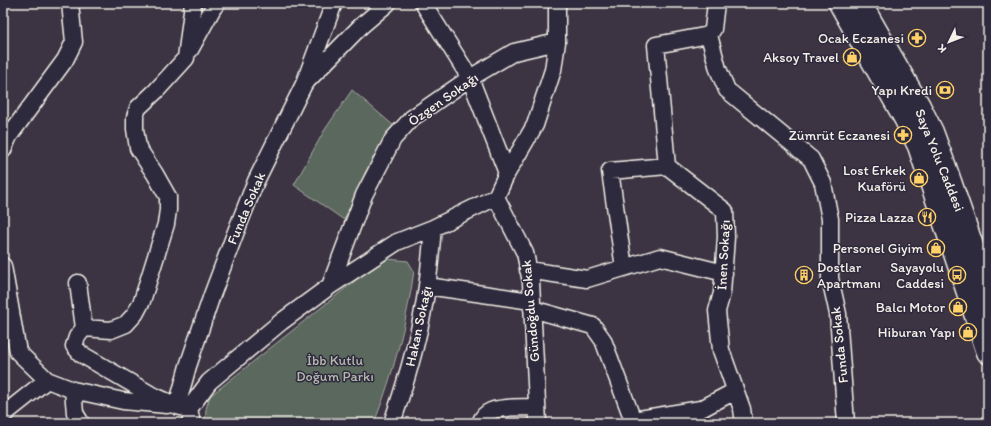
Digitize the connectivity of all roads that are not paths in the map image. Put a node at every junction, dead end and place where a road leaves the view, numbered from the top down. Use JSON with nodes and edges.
{"nodes":[{"id":1,"x":70,"y":3,"type":"edge"},
{"id":2,"x":193,"y":3,"type":"edge"},
{"id":3,"x":217,"y":3,"type":"edge"},
{"id":4,"x":334,"y":3,"type":"edge"},
{"id":5,"x":388,"y":3,"type":"edge"},
{"id":6,"x":423,"y":3,"type":"edge"},
{"id":7,"x":556,"y":3,"type":"edge"},
{"id":8,"x":716,"y":3,"type":"edge"},
{"id":9,"x":840,"y":3,"type":"edge"},
{"id":10,"x":860,"y":3,"type":"edge"},
{"id":11,"x":709,"y":36,"type":"junction"},
{"id":12,"x":557,"y":42,"type":"junction"},
{"id":13,"x":186,"y":58,"type":"junction"},
{"id":14,"x":470,"y":78,"type":"junction"},
{"id":15,"x":304,"y":84,"type":"junction"},
{"id":16,"x":3,"y":150,"type":"edge"},
{"id":17,"x":667,"y":166,"type":"junction"},
{"id":18,"x":507,"y":173,"type":"junction"},
{"id":19,"x":496,"y":197,"type":"junction"},
{"id":20,"x":433,"y":228,"type":"junction"},
{"id":21,"x":3,"y":266,"type":"edge"},
{"id":22,"x":624,"y":268,"type":"junction"},
{"id":23,"x":528,"y":270,"type":"junction"},
{"id":24,"x":724,"y":273,"type":"junction"},
{"id":25,"x":78,"y":283,"type":"dead end"},
{"id":26,"x":330,"y":286,"type":"junction"},
{"id":27,"x":427,"y":286,"type":"junction"},
{"id":28,"x":988,"y":304,"type":"edge"},
{"id":29,"x":531,"y":305,"type":"junction"},
{"id":30,"x":84,"y":328,"type":"junction"},
{"id":31,"x":988,"y":352,"type":"edge"},
{"id":32,"x":48,"y":380,"type":"junction"},
{"id":33,"x":73,"y":390,"type":"junction"},
{"id":34,"x":735,"y":391,"type":"junction"},
{"id":35,"x":186,"y":413,"type":"edge"},
{"id":36,"x":3,"y":415,"type":"edge"},
{"id":37,"x":538,"y":415,"type":"edge"},
{"id":38,"x":633,"y":421,"type":"edge"},
{"id":39,"x":81,"y":423,"type":"edge"},
{"id":40,"x":392,"y":423,"type":"edge"},
{"id":41,"x":480,"y":423,"type":"edge"},
{"id":42,"x":744,"y":423,"type":"edge"},
{"id":43,"x":846,"y":423,"type":"edge"}],
"edges":[{"from":1,"to":16,"type":"street"},
{"from":2,"to":13,"type":"street"},
{"from":3,"to":13,"type":"street"},
{"from":4,"to":15,"type":"street","name":"Funda Sokak"},
{"from":5,"to":15,"type":"street"},
{"from":6,"to":14,"type":"street"},
{"from":7,"to":12,"type":"street"},
{"from":8,"to":11,"type":"street"},
{"from":9,"to":31,"type":"main road","name":"Saya Yolu Caddesi"},
{"from":10,"to":28,"type":"main road","name":"Saya Yolu Caddesi"},
{"from":11,"to":17,"type":"street"},
{"from":11,"to":43,"type":"street","name":"Funda Sokak"},
{"from":12,"to":14,"type":"street","name":"Özgen Sokağı"},
{"from":12,"to":18,"type":"street"},
{"from":13,"to":30,"type":"street"},
{"from":14,"to":18,"type":"street"},
{"from":14,"to":26,"type":"street","name":"Özgen Sokağı"},
{"from":15,"to":35,"type":"street","name":"Funda Sokak"},
{"from":17,"to":22,"type":"street"},
{"from":17,"to":24,"type":"street","name":"İnen Sokağı"},
{"from":18,"to":19,"type":"street"},
{"from":19,"to":20,"type":"street"},
{"from":19,"to":23,"type":"street","name":"Gündoğdu Sokak"},
{"from":20,"to":26,"type":"street"},
{"from":20,"to":27,"type":"street","name":"Hakan Sokağı"},
{"from":21,"to":32,"type":"street"},
{"from":22,"to":23,"type":"street"},
{"from":22,"to":24,"type":"street"},
{"from":23,"to":29,"type":"street","name":"Gündoğdu Sokak"},
{"from":24,"to":34,"type":"street","name":"İnen Sokağı"},
{"from":25,"to":30,"type":"street"},
{"from":26,"to":35,"type":"street"},
{"from":27,"to":29,"type":"street"},
{"from":27,"to":40,"type":"street","name":"Hakan Sokağı"},
{"from":29,"to":37,"type":"street","name":"Gündoğdu Sokak"},
{"from":29,"to":38,"type":"street"},
{"from":30,"to":35,"type":"street"},
{"from":32,"to":33,"type":"street"},
{"from":32,"to":36,"type":"street"},
{"from":33,"to":35,"type":"street"},
{"from":33,"to":39,"type":"street"},
{"from":34,"to":38,"type":"street"},
{"from":34,"to":42,"type":"street","name":"İnen Sokağı"},
{"from":37,"to":41,"type":"street"}]}
